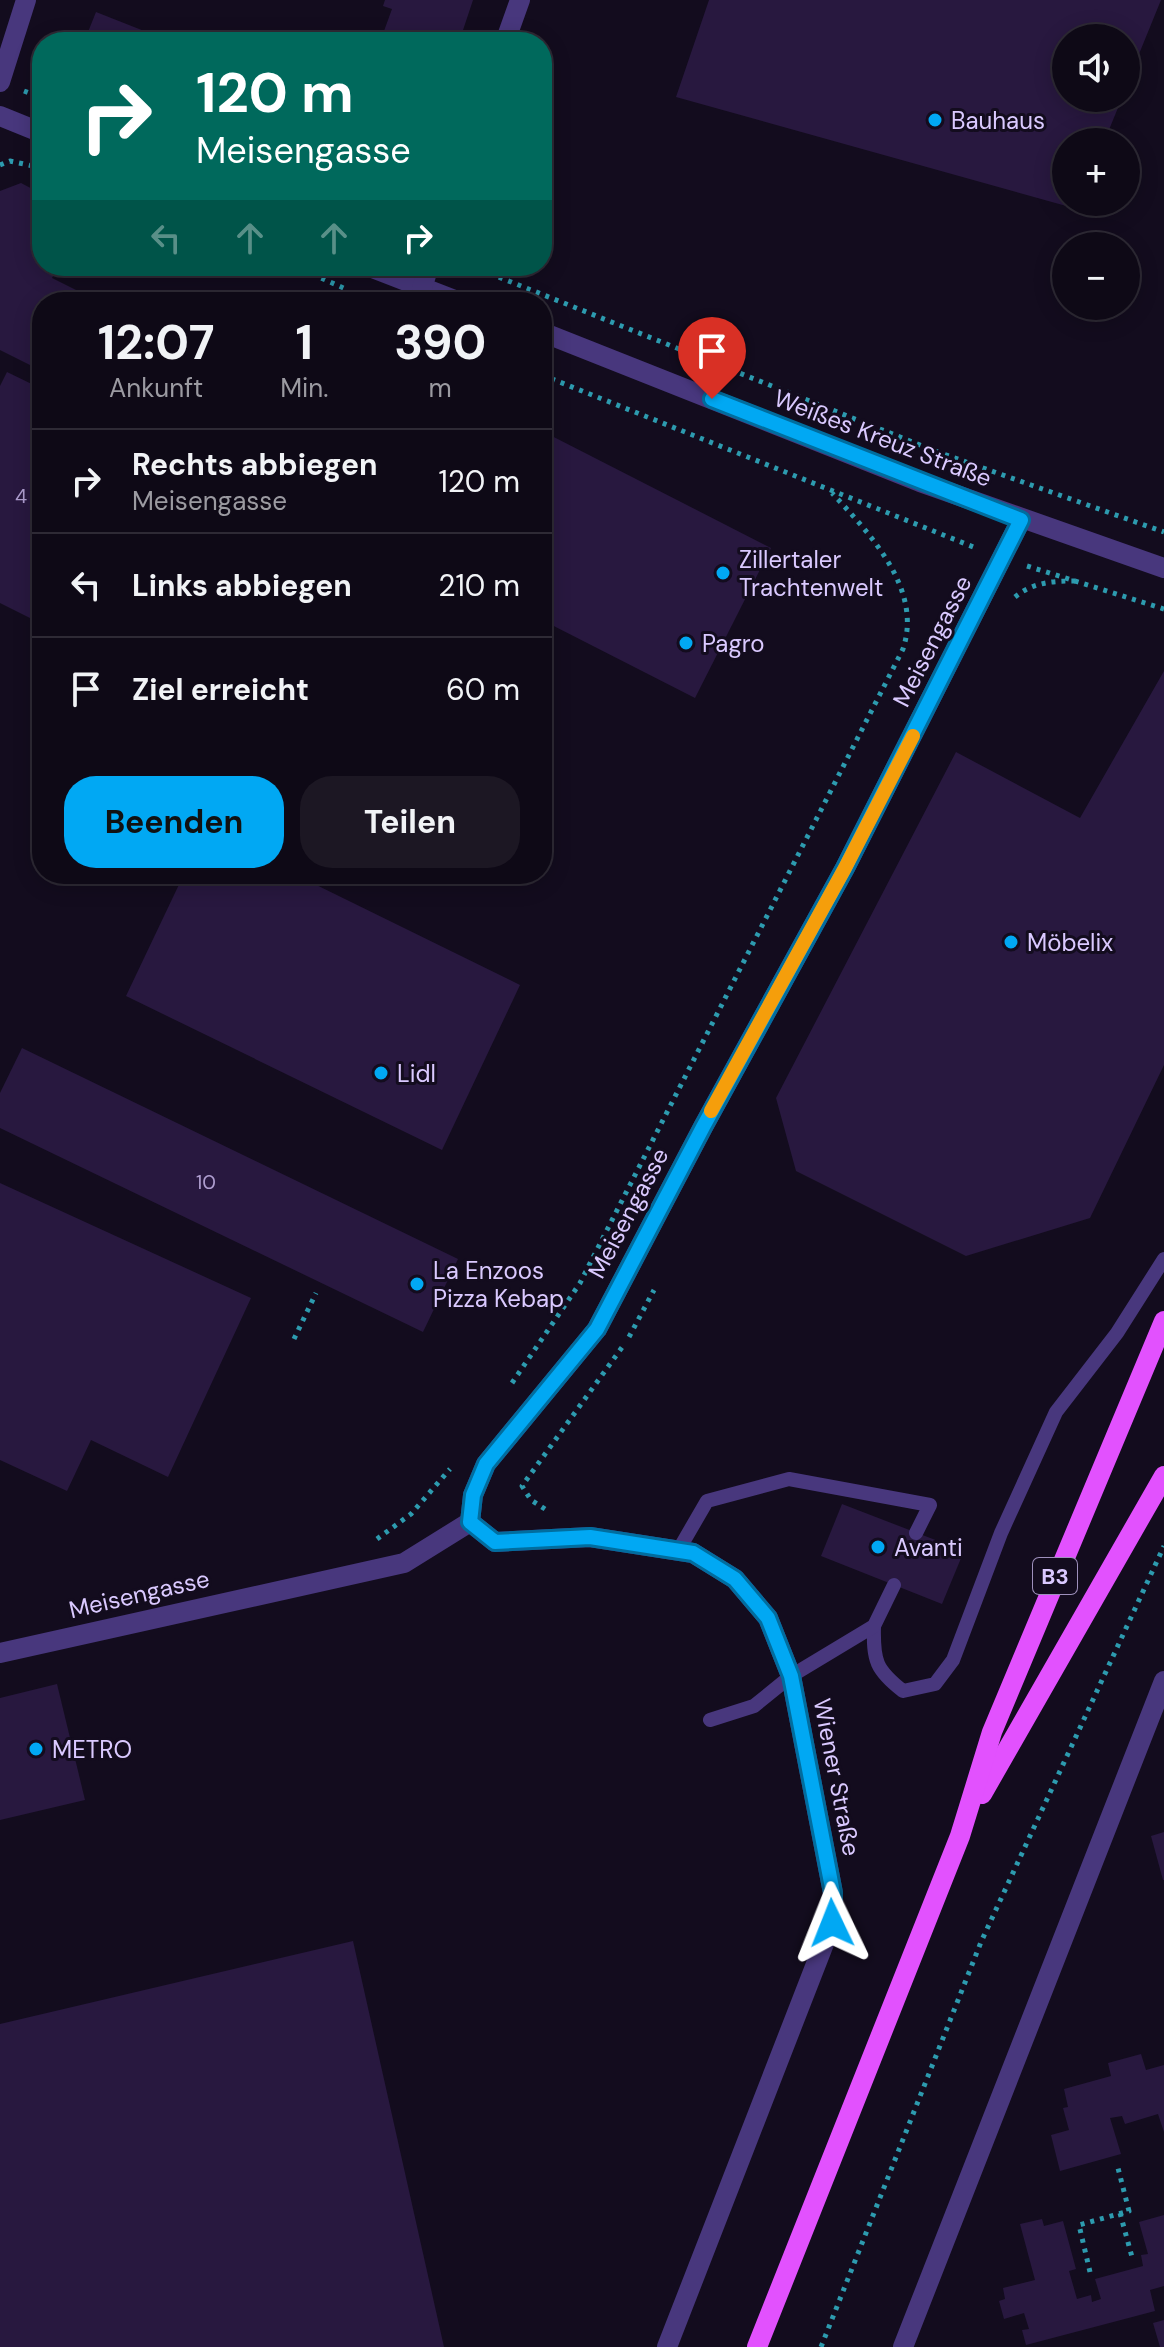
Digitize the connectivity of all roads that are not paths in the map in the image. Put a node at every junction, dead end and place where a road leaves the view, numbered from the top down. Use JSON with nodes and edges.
{"nodes":[{"id":1,"x":26,"y":0,"type":"edge"},
{"id":2,"x":520,"y":0,"type":"edge"},
{"id":3,"x":509,"y":32,"type":"edge"},
{"id":4,"x":0,"y":82,"type":"edge"},
{"id":5,"x":0,"y":116,"type":"edge"},
{"id":6,"x":32,"y":129,"type":"edge"},
{"id":7,"x":392,"y":276,"type":"edge"},
{"id":8,"x":426,"y":276,"type":"edge"},
{"id":9,"x":422,"y":288,"type":"junction"},
{"id":10,"x":433,"y":292,"type":"edge"},
{"id":11,"x":552,"y":336,"type":"edge"},
{"id":12,"x":1021,"y":520,"type":"junction"},
{"id":13,"x":1164,"y":568,"type":"edge"},
{"id":14,"x":1164,"y":1259,"type":"edge"},
{"id":15,"x":1164,"y":1321,"type":"edge"},
{"id":16,"x":1164,"y":1476,"type":"edge"},
{"id":17,"x":470,"y":1522,"type":"junction"},
{"id":18,"x":916,"y":1533,"type":"dead end"},
{"id":19,"x":678,"y":1551,"type":"junction"},
{"id":20,"x":894,"y":1585,"type":"dead end"},
{"id":21,"x":874,"y":1626,"type":"junction"},
{"id":22,"x":0,"y":1653,"type":"edge"},
{"id":23,"x":791,"y":1676,"type":"junction"},
{"id":24,"x":1164,"y":1681,"type":"edge"},
{"id":25,"x":710,"y":1720,"type":"dead end"},
{"id":26,"x":960,"y":1836,"type":"junction"},
{"id":27,"x":667,"y":2347,"type":"edge"},
{"id":28,"x":757,"y":2347,"type":"edge"},
{"id":29,"x":903,"y":2347,"type":"edge"}],
"edges":[{"from":1,"to":4,"type":"street"},
{"from":2,"to":3,"type":"street"},
{"from":5,"to":6,"type":"street"},
{"from":7,"to":9,"type":"street"},
{"from":8,"to":9,"type":"street"},
{"from":9,"to":10,"type":"street"},
{"from":11,"to":12,"type":"street","name":"Weißes Kreuz Straße"},
{"from":12,"to":13,"type":"street","name":"Weißes Kreuz Straße"},
{"from":12,"to":17,"type":"street","name":"Meisengasse"},
{"from":14,"to":21,"type":"lane"},
{"from":15,"to":26,"type":"main road","number":"B3"},
{"from":16,"to":26,"type":"main road","number":"B3"},
{"from":17,"to":19,"type":"street","name":"Wiener Straße"},
{"from":17,"to":22,"type":"street","name":"Meisengasse"},
{"from":18,"to":19,"type":"lane"},
{"from":19,"to":23,"type":"street","name":"Wiener Straße"},
{"from":20,"to":21,"type":"lane"},
{"from":21,"to":23,"type":"lane"},
{"from":23,"to":25,"type":"lane"},
{"from":23,"to":27,"type":"street","name":"Wiener Straße"},
{"from":24,"to":29,"type":"street"},
{"from":26,"to":28,"type":"main road","number":"B3"}]}
